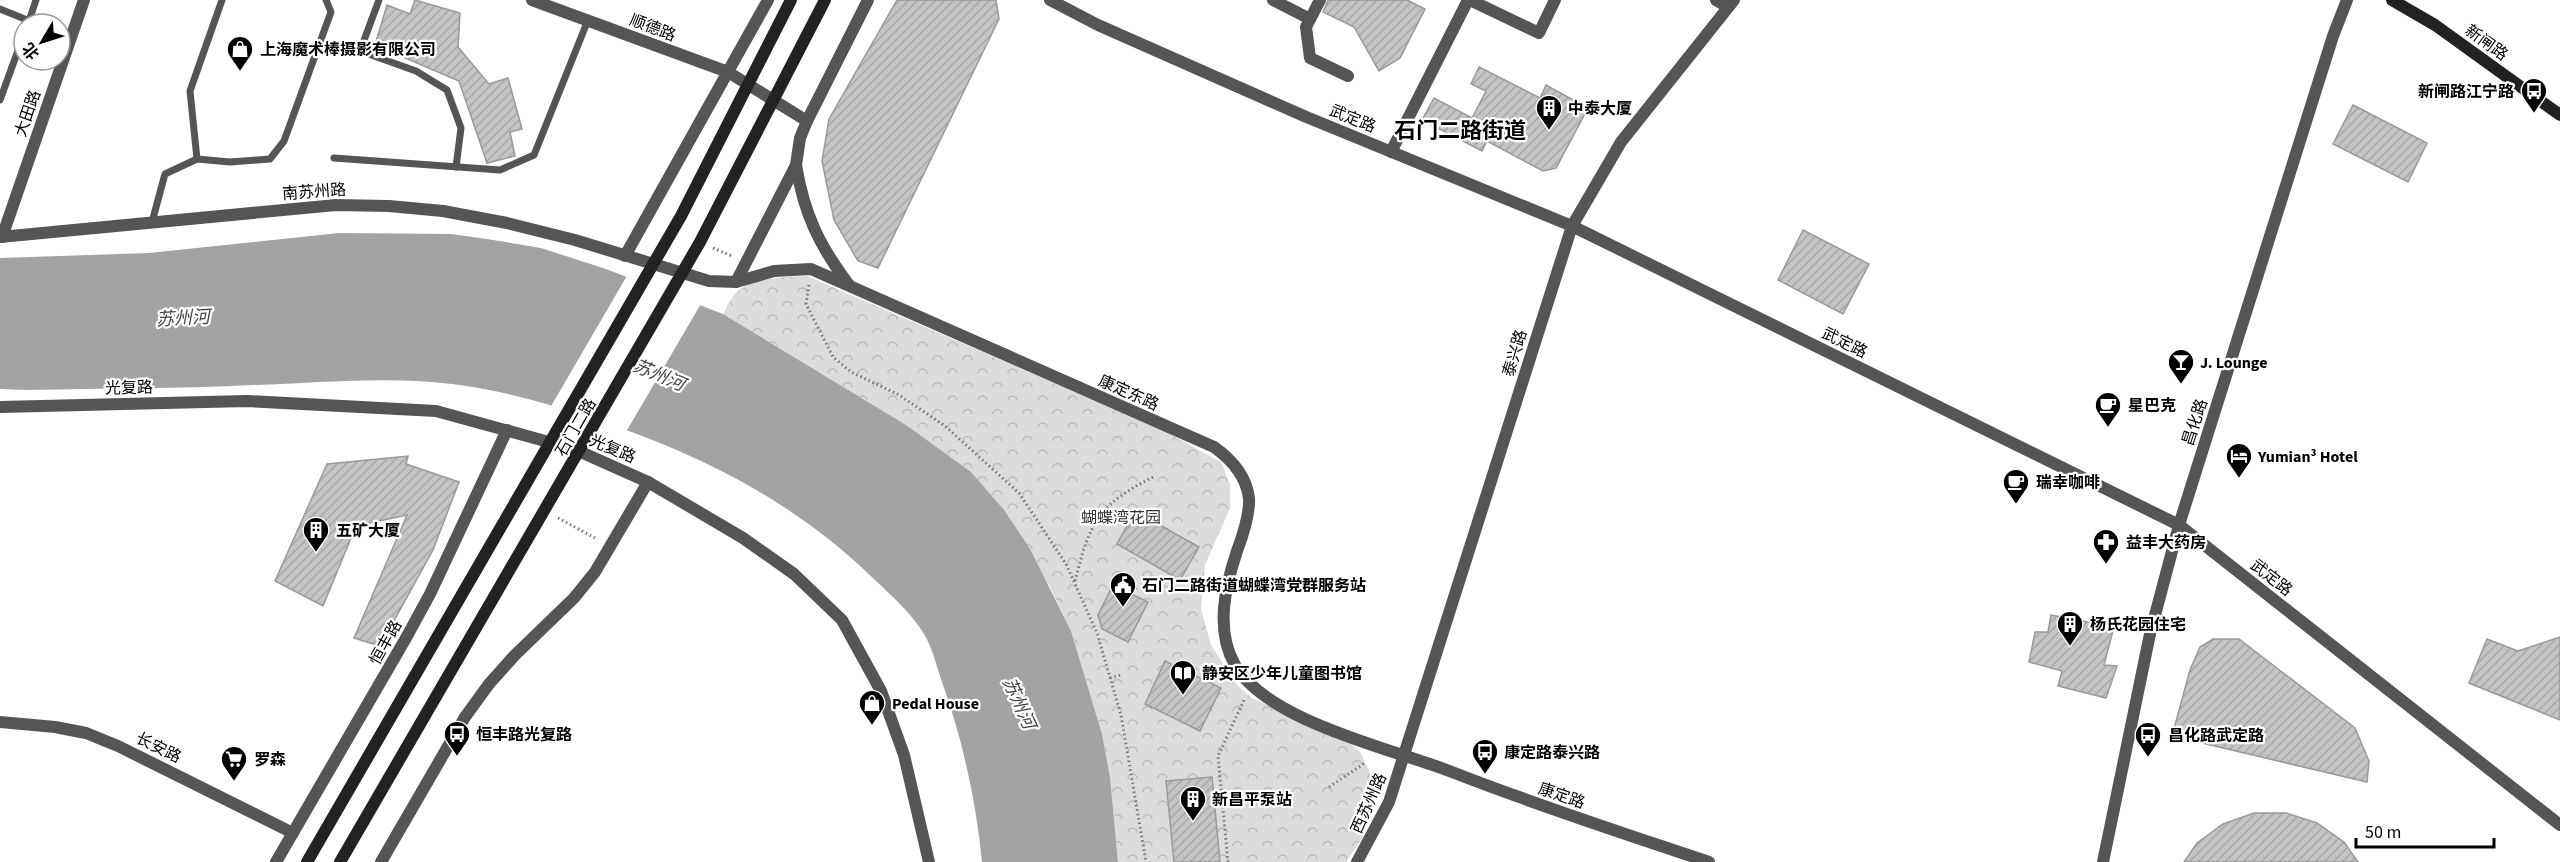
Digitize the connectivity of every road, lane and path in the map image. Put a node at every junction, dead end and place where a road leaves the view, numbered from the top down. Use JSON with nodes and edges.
{"nodes":[{"id":1,"x":84,"y":0,"type":"edge"},
{"id":2,"x":222,"y":0,"type":"edge"},
{"id":3,"x":326,"y":0,"type":"edge"},
{"id":4,"x":379,"y":0,"type":"edge"},
{"id":5,"x":532,"y":0,"type":"edge"},
{"id":6,"x":768,"y":0,"type":"edge"},
{"id":7,"x":791,"y":0,"type":"edge"},
{"id":8,"x":825,"y":0,"type":"edge"},
{"id":9,"x":868,"y":0,"type":"edge"},
{"id":10,"x":1050,"y":0,"type":"edge"},
{"id":11,"x":1273,"y":0,"type":"edge"},
{"id":12,"x":1320,"y":0,"type":"edge"},
{"id":13,"x":1469,"y":0,"type":"edge"},
{"id":14,"x":1555,"y":0,"type":"edge"},
{"id":15,"x":1716,"y":0,"type":"edge"},
{"id":16,"x":2347,"y":0,"type":"edge"},
{"id":17,"x":2392,"y":0,"type":"edge"},
{"id":18,"x":1731,"y":3,"type":"edge"},
{"id":19,"x":1310,"y":19,"type":"junction"},
{"id":20,"x":588,"y":20,"type":"junction"},
{"id":21,"x":72,"y":23,"type":"edge"},
{"id":22,"x":12,"y":67,"type":"edge"},
{"id":23,"x":54,"y":72,"type":"edge"},
{"id":24,"x":728,"y":72,"type":"junction"},
{"id":25,"x":1348,"y":76,"type":"dead end"},
{"id":26,"x":0,"y":100,"type":"edge"},
{"id":27,"x":2560,"y":115,"type":"edge"},
{"id":28,"x":807,"y":121,"type":"junction"},
{"id":29,"x":1391,"y":152,"type":"junction"},
{"id":30,"x":334,"y":158,"type":"dead end"},
{"id":31,"x":197,"y":159,"type":"junction"},
{"id":32,"x":796,"y":165,"type":"junction"},
{"id":33,"x":456,"y":167,"type":"junction"},
{"id":34,"x":152,"y":222,"type":"junction"},
{"id":35,"x":1572,"y":226,"type":"junction"},
{"id":36,"x":1,"y":237,"type":"edge"},
{"id":37,"x":700,"y":242,"type":"junction"},
{"id":38,"x":625,"y":256,"type":"junction"},
{"id":39,"x":744,"y":261,"type":"junction"},
{"id":40,"x":811,"y":269,"type":"junction"},
{"id":41,"x":736,"y":282,"type":"junction"},
{"id":42,"x":850,"y":286,"type":"junction"},
{"id":43,"x":0,"y":407,"type":"edge"},
{"id":44,"x":507,"y":430,"type":"junction"},
{"id":45,"x":1153,"y":477,"type":"dead end"},
{"id":46,"x":648,"y":482,"type":"junction"},
{"id":47,"x":546,"y":511,"type":"junction"},
{"id":48,"x":2179,"y":525,"type":"junction"},
{"id":49,"x":611,"y":547,"type":"junction"},
{"id":50,"x":1074,"y":583,"type":"junction"},
{"id":51,"x":1121,"y":675,"type":"dead end"},
{"id":52,"x":1110,"y":678,"type":"junction"},
{"id":53,"x":1251,"y":686,"type":"junction"},
{"id":54,"x":0,"y":722,"type":"edge"},
{"id":55,"x":1404,"y":756,"type":"junction"},
{"id":56,"x":1365,"y":763,"type":"dead end"},
{"id":57,"x":1329,"y":787,"type":"dead end"},
{"id":58,"x":2560,"y":825,"type":"edge"},
{"id":59,"x":293,"y":832,"type":"junction"},
{"id":60,"x":276,"y":862,"type":"edge"},
{"id":61,"x":307,"y":862,"type":"edge"},
{"id":62,"x":340,"y":862,"type":"edge"},
{"id":63,"x":381,"y":862,"type":"edge"},
{"id":64,"x":929,"y":862,"type":"edge"},
{"id":65,"x":1146,"y":862,"type":"edge"},
{"id":66,"x":1228,"y":862,"type":"edge"},
{"id":67,"x":1357,"y":862,"type":"edge"},
{"id":68,"x":1709,"y":862,"type":"edge"},
{"id":69,"x":2103,"y":862,"type":"edge"}],
"edges":[{"from":1,"to":21,"type":"street","name":"大田路"},
{"from":2,"to":31,"type":"lane"},
{"from":3,"to":31,"type":"lane"},
{"from":4,"to":33,"type":"lane"},
{"from":5,"to":20,"type":"street","name":"顺德路"},
{"from":6,"to":24,"type":"street"},
{"from":7,"to":61,"type":"main road","name":"石门二路"},
{"from":8,"to":37,"type":"main road","name":"石门二路"},
{"from":9,"to":28,"type":"street"},
{"from":10,"to":29,"type":"street","name":"武定路"},
{"from":11,"to":19,"type":"street"},
{"from":12,"to":19,"type":"street"},
{"from":13,"to":14,"type":"street"},
{"from":13,"to":29,"type":"street"},
{"from":15,"to":18,"type":"street"},
{"from":16,"to":48,"type":"street","name":"昌化路"},
{"from":17,"to":27,"type":"main road","name":"新闸路"},
{"from":18,"to":35,"type":"street","name":"泰兴路"},
{"from":19,"to":25,"type":"street"},
{"from":20,"to":24,"type":"street","name":"顺德路"},
{"from":20,"to":33,"type":"lane"},
{"from":22,"to":26,"type":"lane"},
{"from":23,"to":36,"type":"street","name":"大田路"},
{"from":24,"to":28,"type":"street","name":"顺德路"},
{"from":24,"to":38,"type":"street"},
{"from":28,"to":32,"type":"street"},
{"from":29,"to":35,"type":"street","name":"武定路"},
{"from":30,"to":33,"type":"lane"},
{"from":31,"to":34,"type":"lane"},
{"from":32,"to":39,"type":"street"},
{"from":32,"to":42,"type":"street"},
{"from":34,"to":36,"type":"street","name":"南苏州路"},
{"from":34,"to":38,"type":"street","name":"南苏州路"},
{"from":35,"to":48,"type":"street","name":"武定路"},
{"from":35,"to":55,"type":"street","name":"泰兴路"},
{"from":37,"to":39,"type":"path"},
{"from":37,"to":47,"type":"main road","name":"石门二路"},
{"from":38,"to":41,"type":"street","name":"康定东路"},
{"from":39,"to":41,"type":"street"},
{"from":40,"to":41,"type":"street","name":"康定东路"},
{"from":40,"to":42,"type":"street","name":"康定东路"},
{"from":40,"to":50,"type":"path"},
{"from":42,"to":53,"type":"street","name":"康定东路"},
{"from":43,"to":44,"type":"street","name":"光复路"},
{"from":44,"to":46,"type":"street","name":"光复路"},
{"from":44,"to":59,"type":"street","name":"恒丰路"},
{"from":45,"to":50,"type":"path"},
{"from":46,"to":49,"type":"street"},
{"from":46,"to":64,"type":"street","name":"光复路"},
{"from":47,"to":49,"type":"path"},
{"from":47,"to":62,"type":"main road","name":"石门二路"},
{"from":48,"to":58,"type":"street","name":"武定路"},
{"from":48,"to":69,"type":"street","name":"昌化路"},
{"from":49,"to":63,"type":"street"},
{"from":50,"to":52,"type":"path"},
{"from":51,"to":52,"type":"path"},
{"from":52,"to":65,"type":"path"},
{"from":53,"to":55,"type":"street","name":"康定东路"},
{"from":53,"to":66,"type":"path"},
{"from":54,"to":59,"type":"street","name":"长安路"},
{"from":55,"to":67,"type":"street","name":"西苏州路"},
{"from":55,"to":68,"type":"street","name":"康定路"},
{"from":56,"to":57,"type":"path"},
{"from":59,"to":60,"type":"street","name":"恒丰路"}]}
